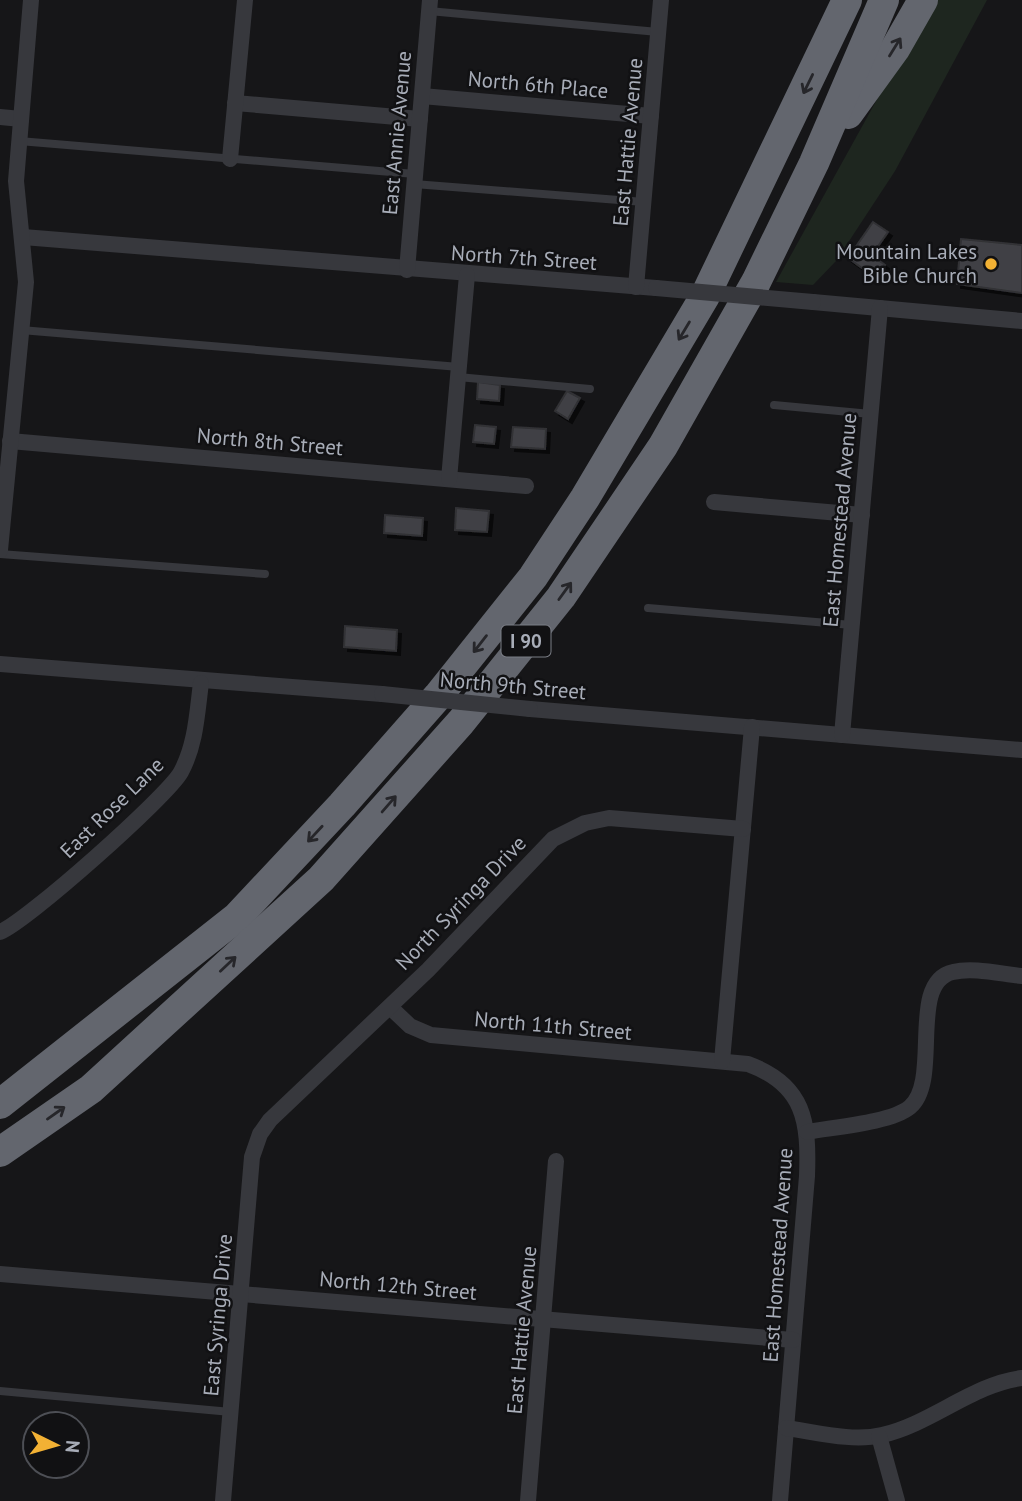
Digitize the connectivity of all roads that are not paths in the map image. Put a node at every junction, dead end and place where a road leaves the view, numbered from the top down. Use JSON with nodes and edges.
{"nodes":[{"id":1,"x":31,"y":0,"type":"edge"},
{"id":2,"x":245,"y":0,"type":"edge"},
{"id":3,"x":661,"y":0,"type":"edge"},
{"id":4,"x":837,"y":0,"type":"edge"},
{"id":5,"x":848,"y":0,"type":"edge"},
{"id":6,"x":884,"y":0,"type":"edge"},
{"id":7,"x":923,"y":0,"type":"edge"},
{"id":8,"x":430,"y":6,"type":"edge"},
{"id":9,"x":658,"y":32,"type":"junction"},
{"id":10,"x":827,"y":46,"type":"junction"},
{"id":11,"x":422,"y":96,"type":"junction"},
{"id":12,"x":235,"y":103,"type":"junction"},
{"id":13,"x":651,"y":116,"type":"junction"},
{"id":14,"x":0,"y":117,"type":"edge"},
{"id":15,"x":21,"y":119,"type":"junction"},
{"id":16,"x":420,"y":119,"type":"junction"},
{"id":17,"x":19,"y":141,"type":"junction"},
{"id":18,"x":230,"y":159,"type":"junction"},
{"id":19,"x":814,"y":163,"type":"junction"},
{"id":20,"x":414,"y":179,"type":"junction"},
{"id":21,"x":644,"y":202,"type":"junction"},
{"id":22,"x":23,"y":237,"type":"junction"},
{"id":23,"x":407,"y":270,"type":"junction"},
{"id":24,"x":467,"y":275,"type":"junction"},
{"id":25,"x":636,"y":287,"type":"junction"},
{"id":26,"x":880,"y":308,"type":"junction"},
{"id":27,"x":1022,"y":321,"type":"edge"},
{"id":28,"x":21,"y":330,"type":"junction"},
{"id":29,"x":459,"y":372,"type":"junction"},
{"id":30,"x":590,"y":389,"type":"dead end"},
{"id":31,"x":774,"y":405,"type":"dead end"},
{"id":32,"x":871,"y":414,"type":"junction"},
{"id":33,"x":10,"y":441,"type":"junction"},
{"id":34,"x":4,"y":470,"type":"edge"},
{"id":35,"x":449,"y":479,"type":"junction"},
{"id":36,"x":526,"y":486,"type":"dead end"},
{"id":37,"x":713,"y":502,"type":"dead end"},
{"id":38,"x":862,"y":515,"type":"junction"},
{"id":39,"x":0,"y":552,"type":"edge"},
{"id":40,"x":265,"y":574,"type":"dead end"},
{"id":41,"x":648,"y":608,"type":"dead end"},
{"id":42,"x":852,"y":625,"type":"junction"},
{"id":43,"x":0,"y":664,"type":"edge"},
{"id":44,"x":201,"y":683,"type":"junction"},
{"id":45,"x":752,"y":727,"type":"junction"},
{"id":46,"x":842,"y":735,"type":"junction"},
{"id":47,"x":1022,"y":750,"type":"edge"},
{"id":48,"x":743,"y":829,"type":"junction"},
{"id":49,"x":0,"y":932,"type":"edge"},
{"id":50,"x":1022,"y":976,"type":"edge"},
{"id":51,"x":390,"y":1007,"type":"junction"},
{"id":52,"x":722,"y":1061,"type":"junction"},
{"id":53,"x":0,"y":1104,"type":"edge"},
{"id":54,"x":807,"y":1132,"type":"junction"},
{"id":55,"x":260,"y":1133,"type":"joint"},
{"id":56,"x":0,"y":1152,"type":"edge"},
{"id":57,"x":556,"y":1161,"type":"dead end"},
{"id":58,"x":0,"y":1274,"type":"edge"},
{"id":59,"x":241,"y":1293,"type":"junction"},
{"id":60,"x":544,"y":1319,"type":"junction"},
{"id":61,"x":793,"y":1340,"type":"junction"},
{"id":62,"x":1022,"y":1378,"type":"edge"},
{"id":63,"x":0,"y":1391,"type":"edge"},
{"id":64,"x":231,"y":1412,"type":"junction"},
{"id":65,"x":786,"y":1428,"type":"junction"},
{"id":66,"x":879,"y":1436,"type":"junction"},
{"id":67,"x":223,"y":1501,"type":"edge"},
{"id":68,"x":528,"y":1501,"type":"edge"},
{"id":69,"x":780,"y":1501,"type":"edge"},
{"id":70,"x":898,"y":1501,"type":"edge"}],
"edges":[{"from":1,"to":15,"type":"street"},
{"from":2,"to":12,"type":"street"},
{"from":3,"to":9,"type":"street","name":"East Hattie Avenue"},
{"from":4,"to":10,"type":"highway","number":"I 90"},
{"from":5,"to":10,"type":"highway","number":"I 90"},
{"from":6,"to":19,"type":"highway","number":"I 90"},
{"from":19,"to":7,"type":"highway","one_way":true},
{"from":8,"to":9,"type":"lane"},
{"from":8,"to":11,"type":"street","name":"East Annie Avenue"},
{"from":9,"to":13,"type":"street","name":"East Hattie Avenue"},
{"from":10,"to":53,"type":"highway","number":"I 90","one_way":true},
{"from":11,"to":13,"type":"street","name":"North 6th Place"},
{"from":11,"to":16,"type":"street","name":"East Annie Avenue"},
{"from":12,"to":16,"type":"street"},
{"from":12,"to":18,"type":"street"},
{"from":13,"to":21,"type":"street","name":"East Hattie Avenue"},
{"from":14,"to":15,"type":"street"},
{"from":15,"to":17,"type":"street"},
{"from":16,"to":20,"type":"street","name":"East Annie Avenue"},
{"from":17,"to":18,"type":"lane"},
{"from":17,"to":22,"type":"street"},
{"from":18,"to":20,"type":"lane"},
{"from":56,"to":19,"type":"highway","number":"I 90","one_way":true},
{"from":20,"to":21,"type":"lane"},
{"from":20,"to":23,"type":"street","name":"East Annie Avenue"},
{"from":21,"to":25,"type":"street","name":"East Hattie Avenue"},
{"from":22,"to":23,"type":"street","name":"North 7th Street"},
{"from":22,"to":28,"type":"street"},
{"from":23,"to":24,"type":"street","name":"North 7th Street"},
{"from":24,"to":25,"type":"street","name":"North 7th Street"},
{"from":24,"to":29,"type":"street"},
{"from":25,"to":26,"type":"street","name":"North 7th Street","bridge":true},
{"from":26,"to":27,"type":"street","name":"North 7th Street"},
{"from":26,"to":32,"type":"street","name":"East Homestead Avenue"},
{"from":28,"to":29,"type":"lane"},
{"from":28,"to":33,"type":"street"},
{"from":29,"to":30,"type":"lane"},
{"from":29,"to":35,"type":"street"},
{"from":31,"to":32,"type":"lane"},
{"from":32,"to":38,"type":"street","name":"East Homestead Avenue"},
{"from":33,"to":34,"type":"street"},
{"from":33,"to":35,"type":"street","name":"North 8th Street"},
{"from":34,"to":39,"type":"street"},
{"from":35,"to":36,"type":"street","name":"North 8th Street"},
{"from":37,"to":38,"type":"street"},
{"from":38,"to":42,"type":"street","name":"East Homestead Avenue"},
{"from":39,"to":40,"type":"lane"},
{"from":41,"to":42,"type":"lane"},
{"from":42,"to":46,"type":"street","name":"East Homestead Avenue"},
{"from":43,"to":44,"type":"street","name":"North 9th Street"},
{"from":44,"to":45,"type":"street","name":"North 9th Street","bridge":true},
{"from":44,"to":49,"type":"street","name":"East Rose Lane"},
{"from":45,"to":46,"type":"street","name":"North 9th Street"},
{"from":45,"to":48,"type":"street"},
{"from":46,"to":47,"type":"street","name":"North 9th Street"},
{"from":48,"to":51,"type":"street","name":"North Syringa Drive"},
{"from":48,"to":52,"type":"street"},
{"from":50,"to":54,"type":"street"},
{"from":51,"to":52,"type":"street","name":"North 11th Street"},
{"from":51,"to":55,"type":"street","name":"North Syringa Drive"},
{"from":52,"to":54,"type":"street","name":"East Homestead Avenue"},
{"from":54,"to":61,"type":"street","name":"East Homestead Avenue"},
{"from":55,"to":59,"type":"street","name":"East Syringa Drive"},
{"from":57,"to":60,"type":"street","name":"East Hattie Avenue"},
{"from":58,"to":59,"type":"street","name":"North 12th Street"},
{"from":59,"to":60,"type":"street","name":"North 12th Street"},
{"from":59,"to":64,"type":"street","name":"East Syringa Drive"},
{"from":60,"to":61,"type":"street","name":"North 12th Street"},
{"from":60,"to":68,"type":"street","name":"East Hattie Avenue"},
{"from":61,"to":65,"type":"street","name":"East Homestead Avenue"},
{"from":62,"to":66,"type":"street"},
{"from":63,"to":64,"type":"lane"},
{"from":64,"to":67,"type":"street","name":"East Syringa Drive"},
{"from":65,"to":66,"type":"street"},
{"from":65,"to":69,"type":"street","name":"East Homestead Avenue"},
{"from":66,"to":70,"type":"street"}]}
